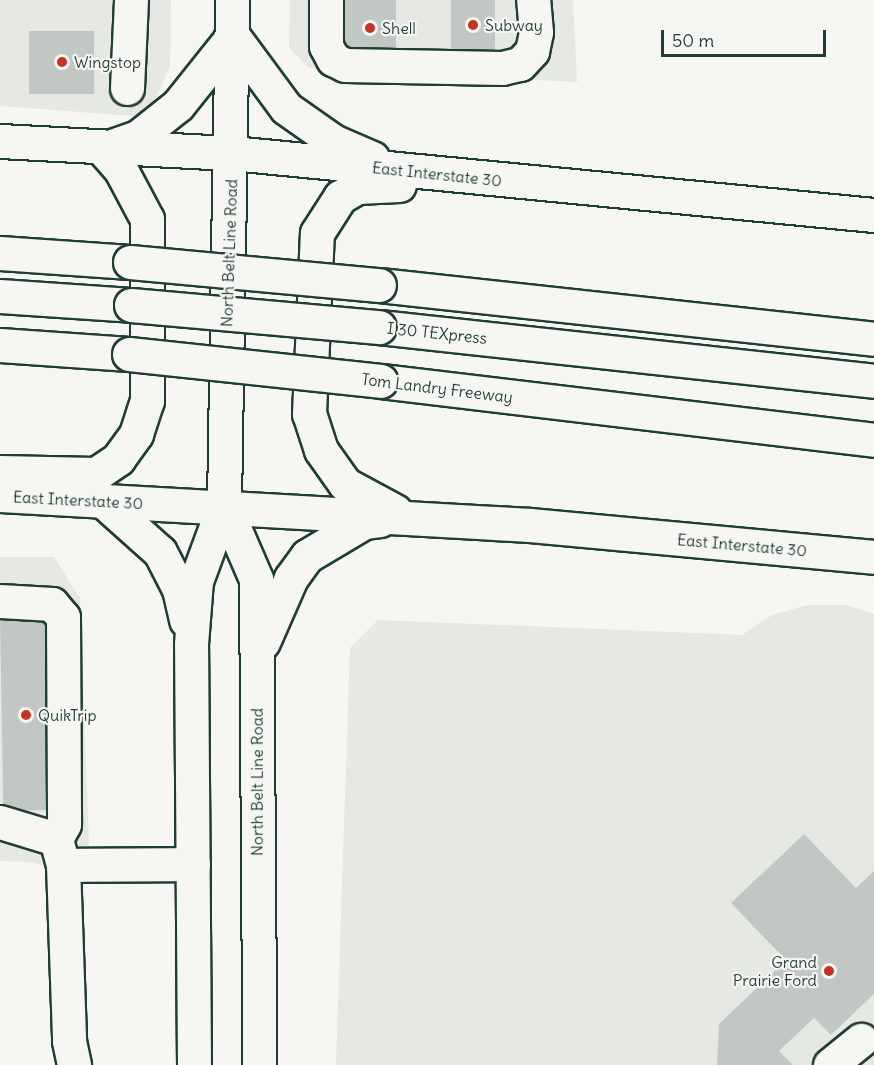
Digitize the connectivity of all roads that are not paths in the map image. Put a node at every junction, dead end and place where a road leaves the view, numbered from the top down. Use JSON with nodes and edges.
{"nodes":[{"id":1,"x":131,"y":0,"type":"edge"},
{"id":2,"x":232,"y":0,"type":"edge"},
{"id":3,"x":326,"y":0,"type":"edge"},
{"id":4,"x":533,"y":0,"type":"edge"},
{"id":5,"x":232,"y":36,"type":"junction"},
{"id":6,"x":127,"y":88,"type":"dead end"},
{"id":7,"x":0,"y":141,"type":"edge"},
{"id":8,"x":102,"y":149,"type":"junction"},
{"id":9,"x":232,"y":153,"type":"junction"},
{"id":10,"x":399,"y":169,"type":"junction"},
{"id":11,"x":515,"y":182,"type":"junction"},
{"id":12,"x":874,"y":215,"type":"edge"},
{"id":13,"x":0,"y":253,"type":"edge"},
{"id":14,"x":0,"y":296,"type":"edge"},
{"id":15,"x":874,"y":339,"type":"edge"},
{"id":16,"x":0,"y":345,"type":"edge"},
{"id":17,"x":874,"y":381,"type":"edge"},
{"id":18,"x":874,"y":440,"type":"edge"},
{"id":19,"x":0,"y":472,"type":"edge"},
{"id":20,"x":0,"y":495,"type":"edge"},
{"id":21,"x":104,"y":502,"type":"junction"},
{"id":22,"x":224,"y":506,"type":"junction"},
{"id":23,"x":404,"y":516,"type":"junction"},
{"id":24,"x":874,"y":557,"type":"edge"},
{"id":25,"x":0,"y":601,"type":"edge"},
{"id":26,"x":191,"y":644,"type":"junction"},
{"id":27,"x":256,"y":660,"type":"junction"},
{"id":28,"x":0,"y":822,"type":"edge"},
{"id":29,"x":59,"y":852,"type":"junction"},
{"id":30,"x":193,"y":864,"type":"junction"},
{"id":31,"x":861,"y":1040,"type":"dead end"},
{"id":32,"x":74,"y":1065,"type":"edge"},
{"id":33,"x":194,"y":1065,"type":"edge"},
{"id":34,"x":259,"y":1065,"type":"edge"},
{"id":35,"x":830,"y":1065,"type":"edge"}],
"edges":[{"from":1,"to":6,"type":"main road"},
{"from":2,"to":5,"type":"main road","name":"North Belt Line Road"},
{"from":3,"to":4,"type":"main road"},
{"from":5,"to":8,"type":"main road"},
{"from":5,"to":9,"type":"main road","name":"North Belt Line Road"},
{"from":5,"to":10,"type":"main road"},
{"from":7,"to":8,"type":"main road","name":"East Interstate 30"},
{"from":8,"to":9,"type":"main road","name":"East Interstate 30"},
{"from":8,"to":19,"type":"main road"},
{"from":9,"to":10,"type":"main road","name":"East Interstate 30"},
{"from":9,"to":22,"type":"main road","name":"North Belt Line Road"},
{"from":10,"to":11,"type":"main road","name":"East Interstate 30"},
{"from":11,"to":12,"type":"main road","name":"East Interstate 30"},
{"from":11,"to":23,"type":"main road"},
{"from":13,"to":15,"type":"main road","bridge":true},
{"from":14,"to":17,"type":"main road","name":"I 30 TEXpress","bridge":true},
{"from":16,"to":18,"type":"main road","name":"Tom Landry Freeway","bridge":true},
{"from":20,"to":21,"type":"main road","name":"East Interstate 30"},
{"from":21,"to":22,"type":"main road","name":"East Interstate 30"},
{"from":21,"to":26,"type":"main road"},
{"from":22,"to":23,"type":"main road","name":"East Interstate 30"},
{"from":22,"to":26,"type":"main road","name":"North Belt Line Road"},
{"from":22,"to":27,"type":"main road","name":"North Belt Line Road"},
{"from":23,"to":24,"type":"main road","name":"East Interstate 30"},
{"from":23,"to":27,"type":"main road"},
{"from":25,"to":29,"type":"main road"},
{"from":26,"to":30,"type":"main road","name":"North Belt Line Road"},
{"from":27,"to":34,"type":"main road","name":"North Belt Line Road"},
{"from":28,"to":29,"type":"main road"},
{"from":29,"to":30,"type":"main road"},
{"from":29,"to":32,"type":"main road"},
{"from":30,"to":33,"type":"main road","name":"North Belt Line Road"},
{"from":31,"to":35,"type":"main road"}]}
